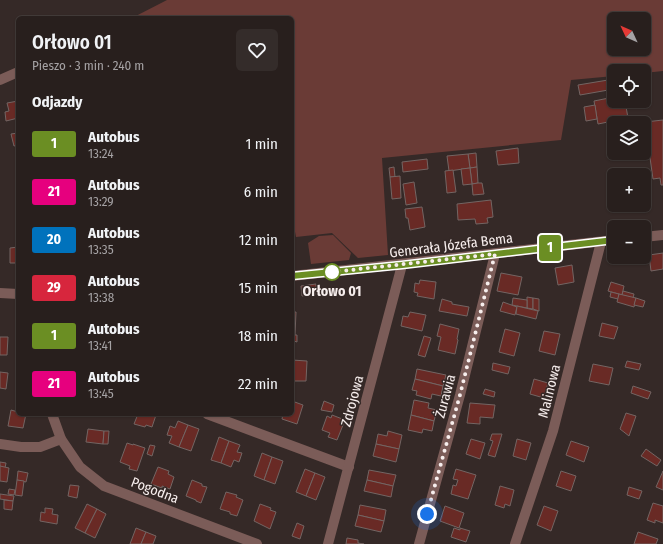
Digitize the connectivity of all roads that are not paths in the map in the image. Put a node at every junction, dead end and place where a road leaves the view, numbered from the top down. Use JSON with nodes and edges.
{"nodes":[{"id":1,"x":16,"y":73,"type":"edge"},
{"id":2,"x":0,"y":80,"type":"edge"},
{"id":3,"x":663,"y":235,"type":"edge"},
{"id":4,"x":651,"y":236,"type":"edge"},
{"id":5,"x":607,"y":241,"type":"edge"},
{"id":6,"x":601,"y":242,"type":"junction"},
{"id":7,"x":495,"y":254,"type":"junction"},
{"id":8,"x":402,"y":265,"type":"junction"},
{"id":9,"x":294,"y":276,"type":"edge"},
{"id":10,"x":0,"y":293,"type":"edge"},
{"id":11,"x":16,"y":294,"type":"edge"},
{"id":12,"x":53,"y":416,"type":"edge"},
{"id":13,"x":212,"y":416,"type":"edge"},
{"id":14,"x":61,"y":439,"type":"junction"},
{"id":15,"x":0,"y":444,"type":"edge"},
{"id":16,"x":349,"y":467,"type":"junction"},
{"id":17,"x":257,"y":544,"type":"edge"},
{"id":18,"x":328,"y":544,"type":"edge"},
{"id":19,"x":419,"y":544,"type":"edge"},
{"id":20,"x":515,"y":544,"type":"edge"}],
"edges":[{"from":1,"to":2,"type":"street"},
{"from":3,"to":4,"type":"street"},
{"from":5,"to":6,"type":"street","name":"Generała Józefa Bema"},
{"from":6,"to":7,"type":"street","name":"Generała Józefa Bema"},
{"from":6,"to":20,"type":"street","name":"Malinowa"},
{"from":7,"to":8,"type":"street","name":"Generała Józefa Bema"},
{"from":7,"to":19,"type":"street","name":"Żurawia"},
{"from":8,"to":9,"type":"street","name":"Generała Józefa Bema"},
{"from":8,"to":16,"type":"street","name":"Zdrojowa"},
{"from":10,"to":11,"type":"street"},
{"from":12,"to":14,"type":"street","name":"Pogodna"},
{"from":13,"to":16,"type":"street"},
{"from":14,"to":15,"type":"street"},
{"from":14,"to":17,"type":"street","name":"Pogodna"},
{"from":16,"to":18,"type":"street","name":"Zdrojowa"}]}
